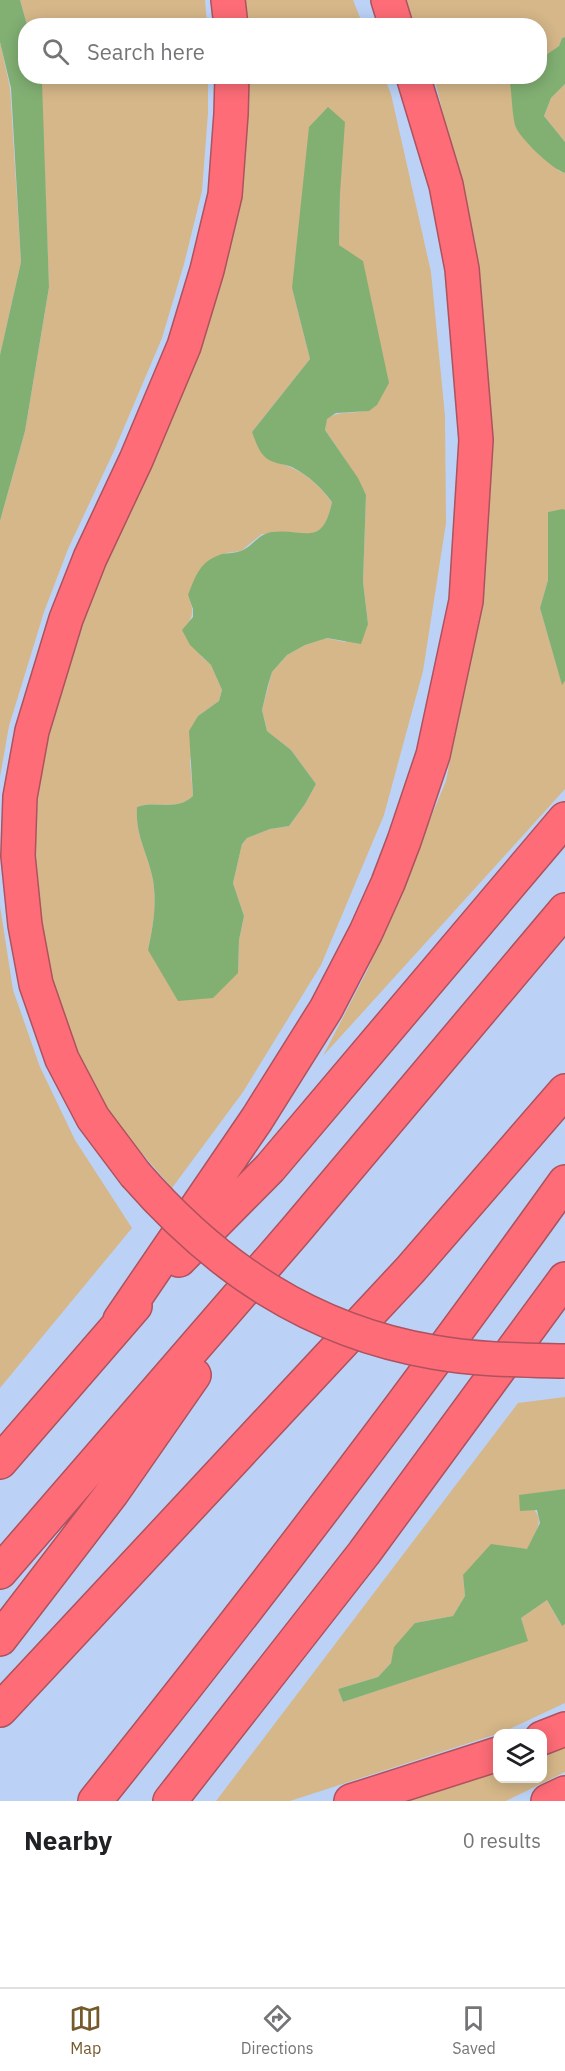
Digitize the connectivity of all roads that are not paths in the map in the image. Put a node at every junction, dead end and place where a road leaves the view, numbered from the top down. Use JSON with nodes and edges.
{"nodes":[{"id":1,"x":228,"y":0,"type":"edge"},
{"id":2,"x":388,"y":0,"type":"edge"},
{"id":3,"x":230,"y":18,"type":"edge"},
{"id":4,"x":394,"y":18,"type":"edge"},
{"id":5,"x":232,"y":84,"type":"edge"},
{"id":6,"x":415,"y":84,"type":"edge"},
{"id":7,"x":565,"y":819,"type":"edge"},
{"id":8,"x":565,"y":910,"type":"edge"},
{"id":9,"x":565,"y":1091,"type":"edge"},
{"id":10,"x":565,"y":1182,"type":"edge"},
{"id":11,"x":295,"y":1231,"type":"junction"},
{"id":12,"x":565,"y":1279,"type":"edge"},
{"id":13,"x":120,"y":1320,"type":"junction"},
{"id":14,"x":565,"y":1361,"type":"edge"},
{"id":15,"x":0,"y":1462,"type":"edge"},
{"id":16,"x":0,"y":1572,"type":"edge"},
{"id":17,"x":0,"y":1639,"type":"edge"},
{"id":18,"x":0,"y":1710,"type":"edge"},
{"id":19,"x":565,"y":1729,"type":"edge"},
{"id":20,"x":547,"y":1736,"type":"edge"},
{"id":21,"x":493,"y":1756,"type":"edge"},
{"id":22,"x":565,"y":1793,"type":"edge"},
{"id":23,"x":95,"y":1801,"type":"edge"},
{"id":24,"x":170,"y":1801,"type":"edge"},
{"id":25,"x":351,"y":1801,"type":"edge"},
{"id":26,"x":548,"y":1801,"type":"edge"}],
"edges":[{"from":1,"to":3,"type":"highway"},
{"from":2,"to":4,"type":"highway"},
{"from":5,"to":14,"type":"highway","bridge":true},
{"from":6,"to":13,"type":"highway"},
{"from":7,"to":13,"type":"highway"},
{"from":8,"to":11,"type":"highway"},
{"from":9,"to":18,"type":"highway"},
{"from":10,"to":23,"type":"highway"},
{"from":11,"to":16,"type":"highway"},
{"from":11,"to":17,"type":"highway"},
{"from":12,"to":24,"type":"highway"},
{"from":13,"to":15,"type":"highway"},
{"from":19,"to":20,"type":"highway"},
{"from":21,"to":25,"type":"highway"},
{"from":22,"to":26,"type":"highway"}]}
